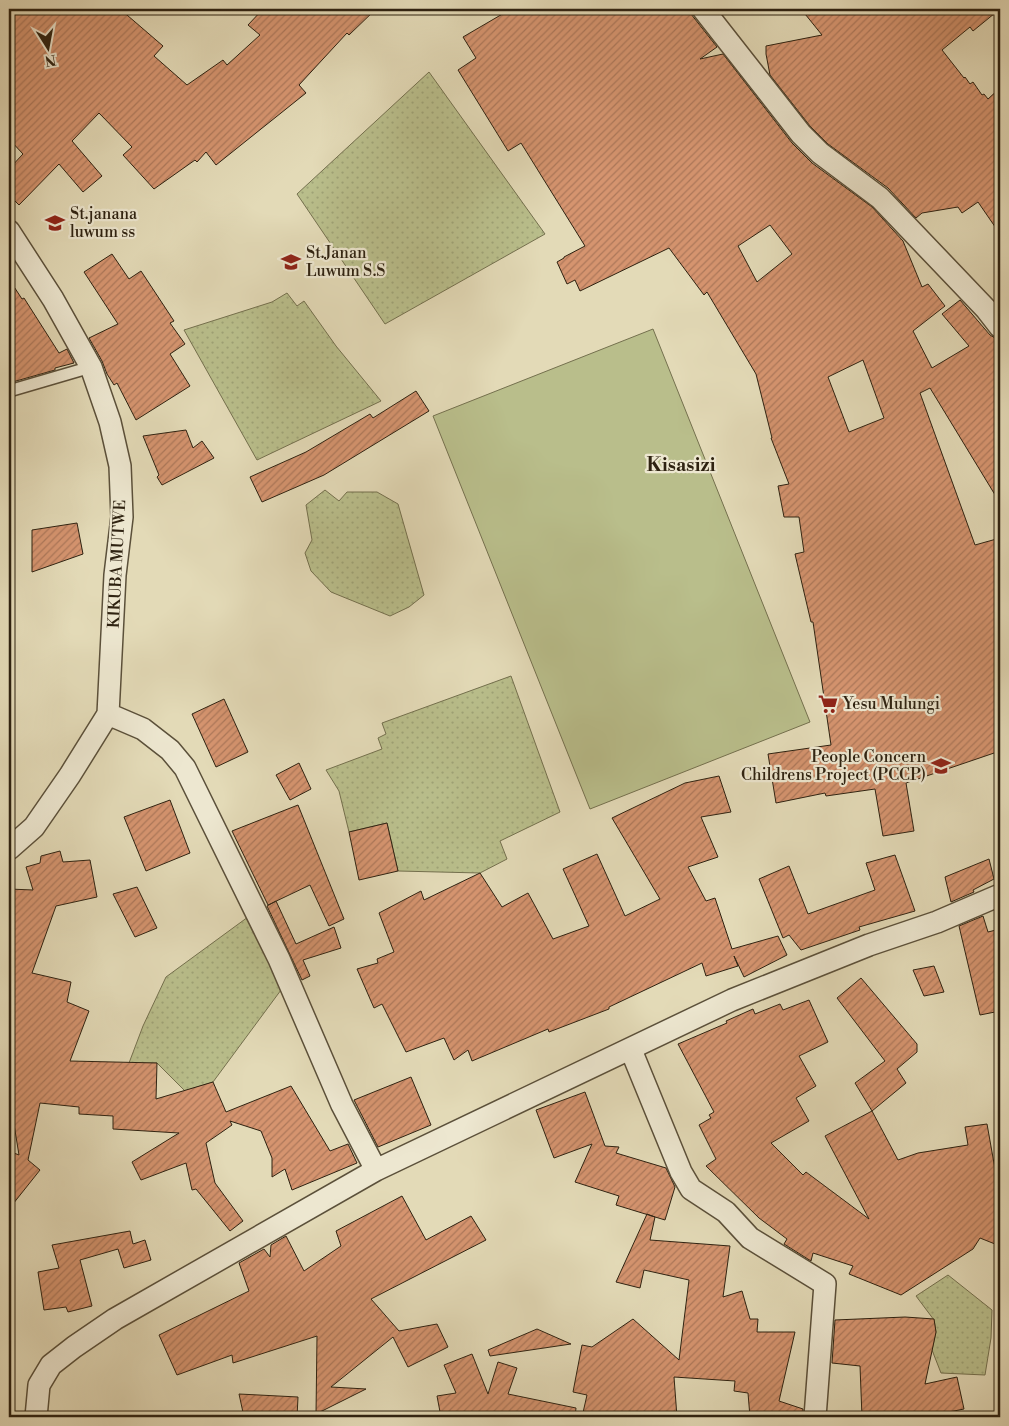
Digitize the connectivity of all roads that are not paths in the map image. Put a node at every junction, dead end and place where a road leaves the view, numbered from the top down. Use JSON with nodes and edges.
{"nodes":[{"id":1,"x":703,"y":9,"type":"edge"},
{"id":2,"x":9,"y":231,"type":"edge"},
{"id":3,"x":1000,"y":327,"type":"edge"},
{"id":4,"x":91,"y":367,"type":"junction"},
{"id":5,"x":9,"y":392,"type":"edge"},
{"id":6,"x":108,"y":714,"type":"junction"},
{"id":7,"x":9,"y":849,"type":"edge"},
{"id":8,"x":1000,"y":895,"type":"edge"},
{"id":9,"x":631,"y":1050,"type":"junction"},
{"id":10,"x":376,"y":1170,"type":"junction"},
{"id":11,"x":36,"y":1417,"type":"edge"},
{"id":12,"x":814,"y":1417,"type":"edge"}],
"edges":[{"from":1,"to":3,"type":"street"},
{"from":2,"to":4,"type":"street","name":"KIKUBA MUTWE"},
{"from":4,"to":5,"type":"lane"},
{"from":4,"to":6,"type":"street","name":"KIKUBA MUTWE"},
{"from":6,"to":7,"type":"street"},
{"from":6,"to":10,"type":"street"},
{"from":8,"to":9,"type":"street"},
{"from":9,"to":10,"type":"street"},
{"from":9,"to":12,"type":"street"},
{"from":10,"to":11,"type":"street"}]}
